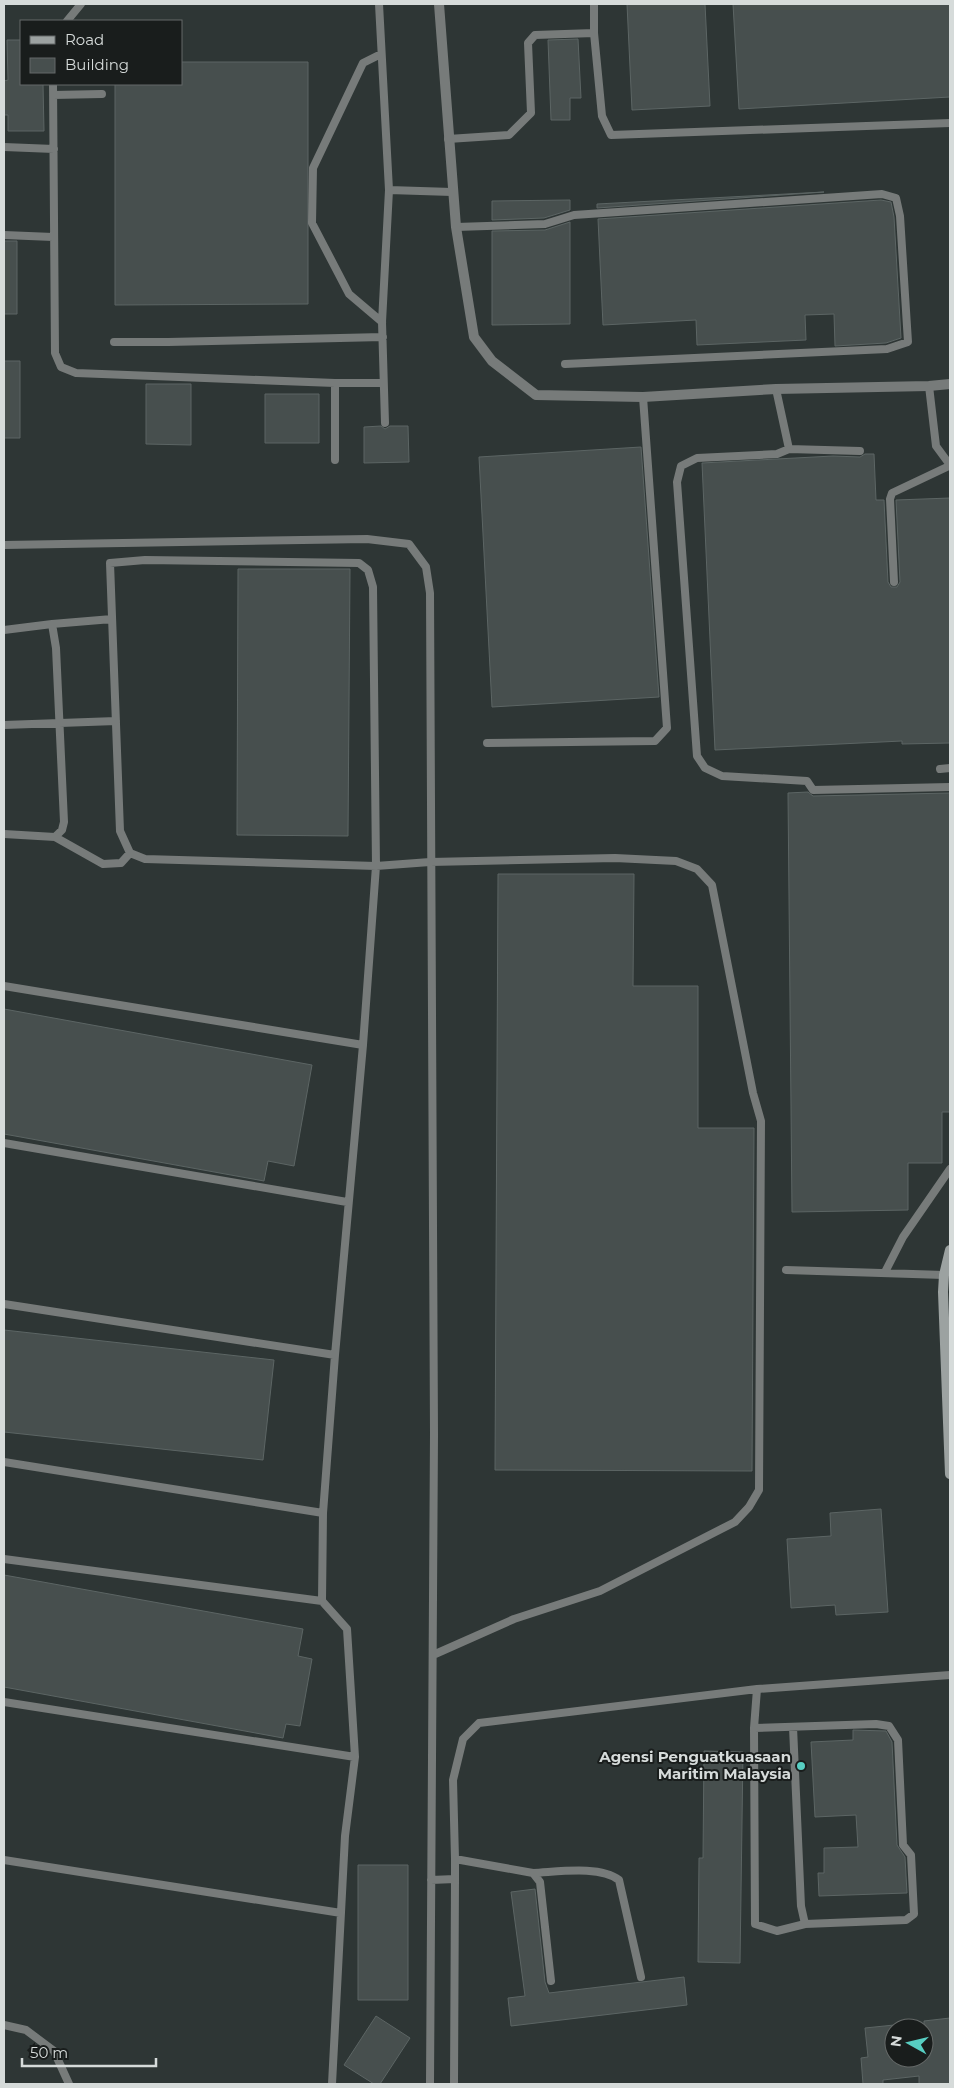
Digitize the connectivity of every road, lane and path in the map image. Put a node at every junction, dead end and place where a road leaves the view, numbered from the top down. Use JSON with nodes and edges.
{"nodes":[{"id":1,"x":81,"y":4,"type":"edge"},
{"id":2,"x":380,"y":4,"type":"edge"},
{"id":3,"x":439,"y":4,"type":"edge"},
{"id":4,"x":594,"y":4,"type":"edge"},
{"id":5,"x":68,"y":20,"type":"edge"},
{"id":6,"x":594,"y":33,"type":"junction"},
{"id":7,"x":381,"y":54,"type":"junction"},
{"id":8,"x":53,"y":85,"type":"edge"},
{"id":9,"x":102,"y":94,"type":"dead end"},
{"id":10,"x":54,"y":95,"type":"junction"},
{"id":11,"x":950,"y":123,"type":"edge"},
{"id":12,"x":448,"y":139,"type":"junction"},
{"id":13,"x":4,"y":147,"type":"edge"},
{"id":14,"x":54,"y":149,"type":"junction"},
{"id":15,"x":389,"y":190,"type":"junction"},
{"id":16,"x":452,"y":192,"type":"junction"},
{"id":17,"x":456,"y":227,"type":"junction"},
{"id":18,"x":4,"y":234,"type":"edge"},
{"id":19,"x":53,"y":237,"type":"junction"},
{"id":20,"x":382,"y":322,"type":"junction"},
{"id":21,"x":383,"y":336,"type":"junction"},
{"id":22,"x":114,"y":342,"type":"dead end"},
{"id":23,"x":565,"y":364,"type":"dead end"},
{"id":24,"x":384,"y":382,"type":"junction"},
{"id":25,"x":335,"y":383,"type":"junction"},
{"id":26,"x":950,"y":384,"type":"edge"},
{"id":27,"x":929,"y":386,"type":"junction"},
{"id":28,"x":776,"y":389,"type":"junction"},
{"id":29,"x":642,"y":397,"type":"junction"},
{"id":30,"x":385,"y":423,"type":"dead end"},
{"id":31,"x":790,"y":449,"type":"junction"},
{"id":32,"x":860,"y":451,"type":"dead end"},
{"id":33,"x":335,"y":460,"type":"dead end"},
{"id":34,"x":949,"y":466,"type":"edge"},
{"id":35,"x":4,"y":545,"type":"edge"},
{"id":36,"x":894,"y":582,"type":"dead end"},
{"id":37,"x":112,"y":620,"type":"junction"},
{"id":38,"x":52,"y":624,"type":"junction"},
{"id":39,"x":4,"y":630,"type":"edge"},
{"id":40,"x":116,"y":721,"type":"junction"},
{"id":41,"x":59,"y":723,"type":"junction"},
{"id":42,"x":4,"y":725,"type":"edge"},
{"id":43,"x":487,"y":743,"type":"dead end"},
{"id":44,"x":950,"y":768,"type":"edge"},
{"id":45,"x":940,"y":769,"type":"dead end"},
{"id":46,"x":950,"y":787,"type":"edge"},
{"id":47,"x":4,"y":834,"type":"edge"},
{"id":48,"x":55,"y":837,"type":"junction"},
{"id":49,"x":130,"y":853,"type":"junction"},
{"id":50,"x":430,"y":862,"type":"junction"},
{"id":51,"x":376,"y":866,"type":"junction"},
{"id":52,"x":4,"y":986,"type":"edge"},
{"id":53,"x":363,"y":1045,"type":"junction"},
{"id":54,"x":4,"y":1144,"type":"edge"},
{"id":55,"x":950,"y":1169,"type":"edge"},
{"id":56,"x":347,"y":1202,"type":"junction"},
{"id":57,"x":950,"y":1250,"type":"edge"},
{"id":58,"x":786,"y":1270,"type":"dead end"},
{"id":59,"x":885,"y":1272,"type":"junction"},
{"id":60,"x":944,"y":1275,"type":"junction"},
{"id":61,"x":4,"y":1304,"type":"edge"},
{"id":62,"x":335,"y":1355,"type":"junction"},
{"id":63,"x":4,"y":1462,"type":"edge"},
{"id":64,"x":950,"y":1474,"type":"edge"},
{"id":65,"x":324,"y":1513,"type":"junction"},
{"id":66,"x":4,"y":1559,"type":"edge"},
{"id":67,"x":322,"y":1601,"type":"junction"},
{"id":68,"x":433,"y":1655,"type":"junction"},
{"id":69,"x":950,"y":1675,"type":"edge"},
{"id":70,"x":757,"y":1688,"type":"junction"},
{"id":71,"x":4,"y":1702,"type":"edge"},
{"id":72,"x":793,"y":1727,"type":"junction"},
{"id":73,"x":754,"y":1728,"type":"junction"},
{"id":74,"x":355,"y":1757,"type":"junction"},
{"id":75,"x":455,"y":1859,"type":"junction"},
{"id":76,"x":4,"y":1860,"type":"edge"},
{"id":77,"x":534,"y":1872,"type":"junction"},
{"id":78,"x":454,"y":1879,"type":"junction"},
{"id":79,"x":430,"y":1880,"type":"junction"},
{"id":80,"x":341,"y":1913,"type":"junction"},
{"id":81,"x":805,"y":1924,"type":"junction"},
{"id":82,"x":641,"y":1977,"type":"dead end"},
{"id":83,"x":551,"y":1981,"type":"dead end"},
{"id":84,"x":4,"y":2025,"type":"edge"},
{"id":85,"x":69,"y":2084,"type":"edge"},
{"id":86,"x":332,"y":2084,"type":"edge"},
{"id":87,"x":430,"y":2084,"type":"edge"},
{"id":88,"x":454,"y":2084,"type":"edge"}],
"edges":[{"from":1,"to":5,"type":"lane"},
{"from":2,"to":7,"type":"lane"},
{"from":3,"to":12,"type":"street"},
{"from":4,"to":6,"type":"lane"},
{"from":6,"to":11,"type":"lane"},
{"from":6,"to":12,"type":"lane"},
{"from":7,"to":15,"type":"lane"},
{"from":7,"to":20,"type":"lane"},
{"from":8,"to":10,"type":"lane"},
{"from":9,"to":10,"type":"lane"},
{"from":10,"to":14,"type":"lane"},
{"from":12,"to":16,"type":"street"},
{"from":13,"to":14,"type":"lane"},
{"from":14,"to":19,"type":"lane"},
{"from":15,"to":16,"type":"lane"},
{"from":15,"to":20,"type":"lane"},
{"from":16,"to":17,"type":"street"},
{"from":17,"to":23,"type":"lane"},
{"from":17,"to":29,"type":"street"},
{"from":18,"to":19,"type":"lane"},
{"from":19,"to":25,"type":"lane"},
{"from":20,"to":21,"type":"lane"},
{"from":21,"to":22,"type":"lane"},
{"from":21,"to":24,"type":"lane"},
{"from":24,"to":25,"type":"lane"},
{"from":24,"to":30,"type":"lane"},
{"from":25,"to":33,"type":"lane"},
{"from":26,"to":27,"type":"street"},
{"from":27,"to":28,"type":"street"},
{"from":27,"to":34,"type":"lane"},
{"from":28,"to":29,"type":"street"},
{"from":28,"to":31,"type":"lane"},
{"from":29,"to":43,"type":"lane"},
{"from":31,"to":32,"type":"lane"},
{"from":31,"to":46,"type":"lane"},
{"from":34,"to":36,"type":"lane"},
{"from":35,"to":50,"type":"lane"},
{"from":37,"to":38,"type":"lane"},
{"from":37,"to":40,"type":"lane"},
{"from":37,"to":51,"type":"lane"},
{"from":38,"to":39,"type":"lane"},
{"from":38,"to":41,"type":"lane"},
{"from":40,"to":41,"type":"lane"},
{"from":40,"to":49,"type":"lane"},
{"from":41,"to":42,"type":"lane"},
{"from":41,"to":48,"type":"lane"},
{"from":44,"to":45,"type":"lane"},
{"from":47,"to":48,"type":"lane"},
{"from":48,"to":49,"type":"lane"},
{"from":49,"to":51,"type":"lane"},
{"from":50,"to":51,"type":"lane"},
{"from":50,"to":68,"type":"lane"},
{"from":50,"to":68,"type":"lane"},
{"from":51,"to":53,"type":"lane"},
{"from":52,"to":53,"type":"lane"},
{"from":53,"to":56,"type":"lane"},
{"from":54,"to":56,"type":"lane"},
{"from":55,"to":59,"type":"lane"},
{"from":56,"to":62,"type":"lane"},
{"from":57,"to":60,"type":"street"},
{"from":58,"to":59,"type":"lane"},
{"from":59,"to":60,"type":"lane"},
{"from":60,"to":64,"type":"street"},
{"from":61,"to":62,"type":"lane"},
{"from":62,"to":65,"type":"lane"},
{"from":63,"to":65,"type":"lane"},
{"from":65,"to":67,"type":"lane"},
{"from":66,"to":67,"type":"lane"},
{"from":67,"to":74,"type":"lane"},
{"from":68,"to":79,"type":"lane"},
{"from":69,"to":70,"type":"lane"},
{"from":70,"to":73,"type":"lane"},
{"from":70,"to":75,"type":"lane"},
{"from":71,"to":74,"type":"lane"},
{"from":72,"to":73,"type":"lane"},
{"from":72,"to":81,"type":"lane"},
{"from":72,"to":81,"type":"lane"},
{"from":73,"to":81,"type":"lane"},
{"from":74,"to":80,"type":"lane"},
{"from":75,"to":77,"type":"lane"},
{"from":75,"to":78,"type":"lane"},
{"from":76,"to":80,"type":"lane"},
{"from":77,"to":82,"type":"lane"},
{"from":77,"to":83,"type":"lane"},
{"from":78,"to":79,"type":"lane"},
{"from":78,"to":88,"type":"lane"},
{"from":79,"to":87,"type":"lane"},
{"from":80,"to":86,"type":"lane"},
{"from":84,"to":85,"type":"lane"}]}
